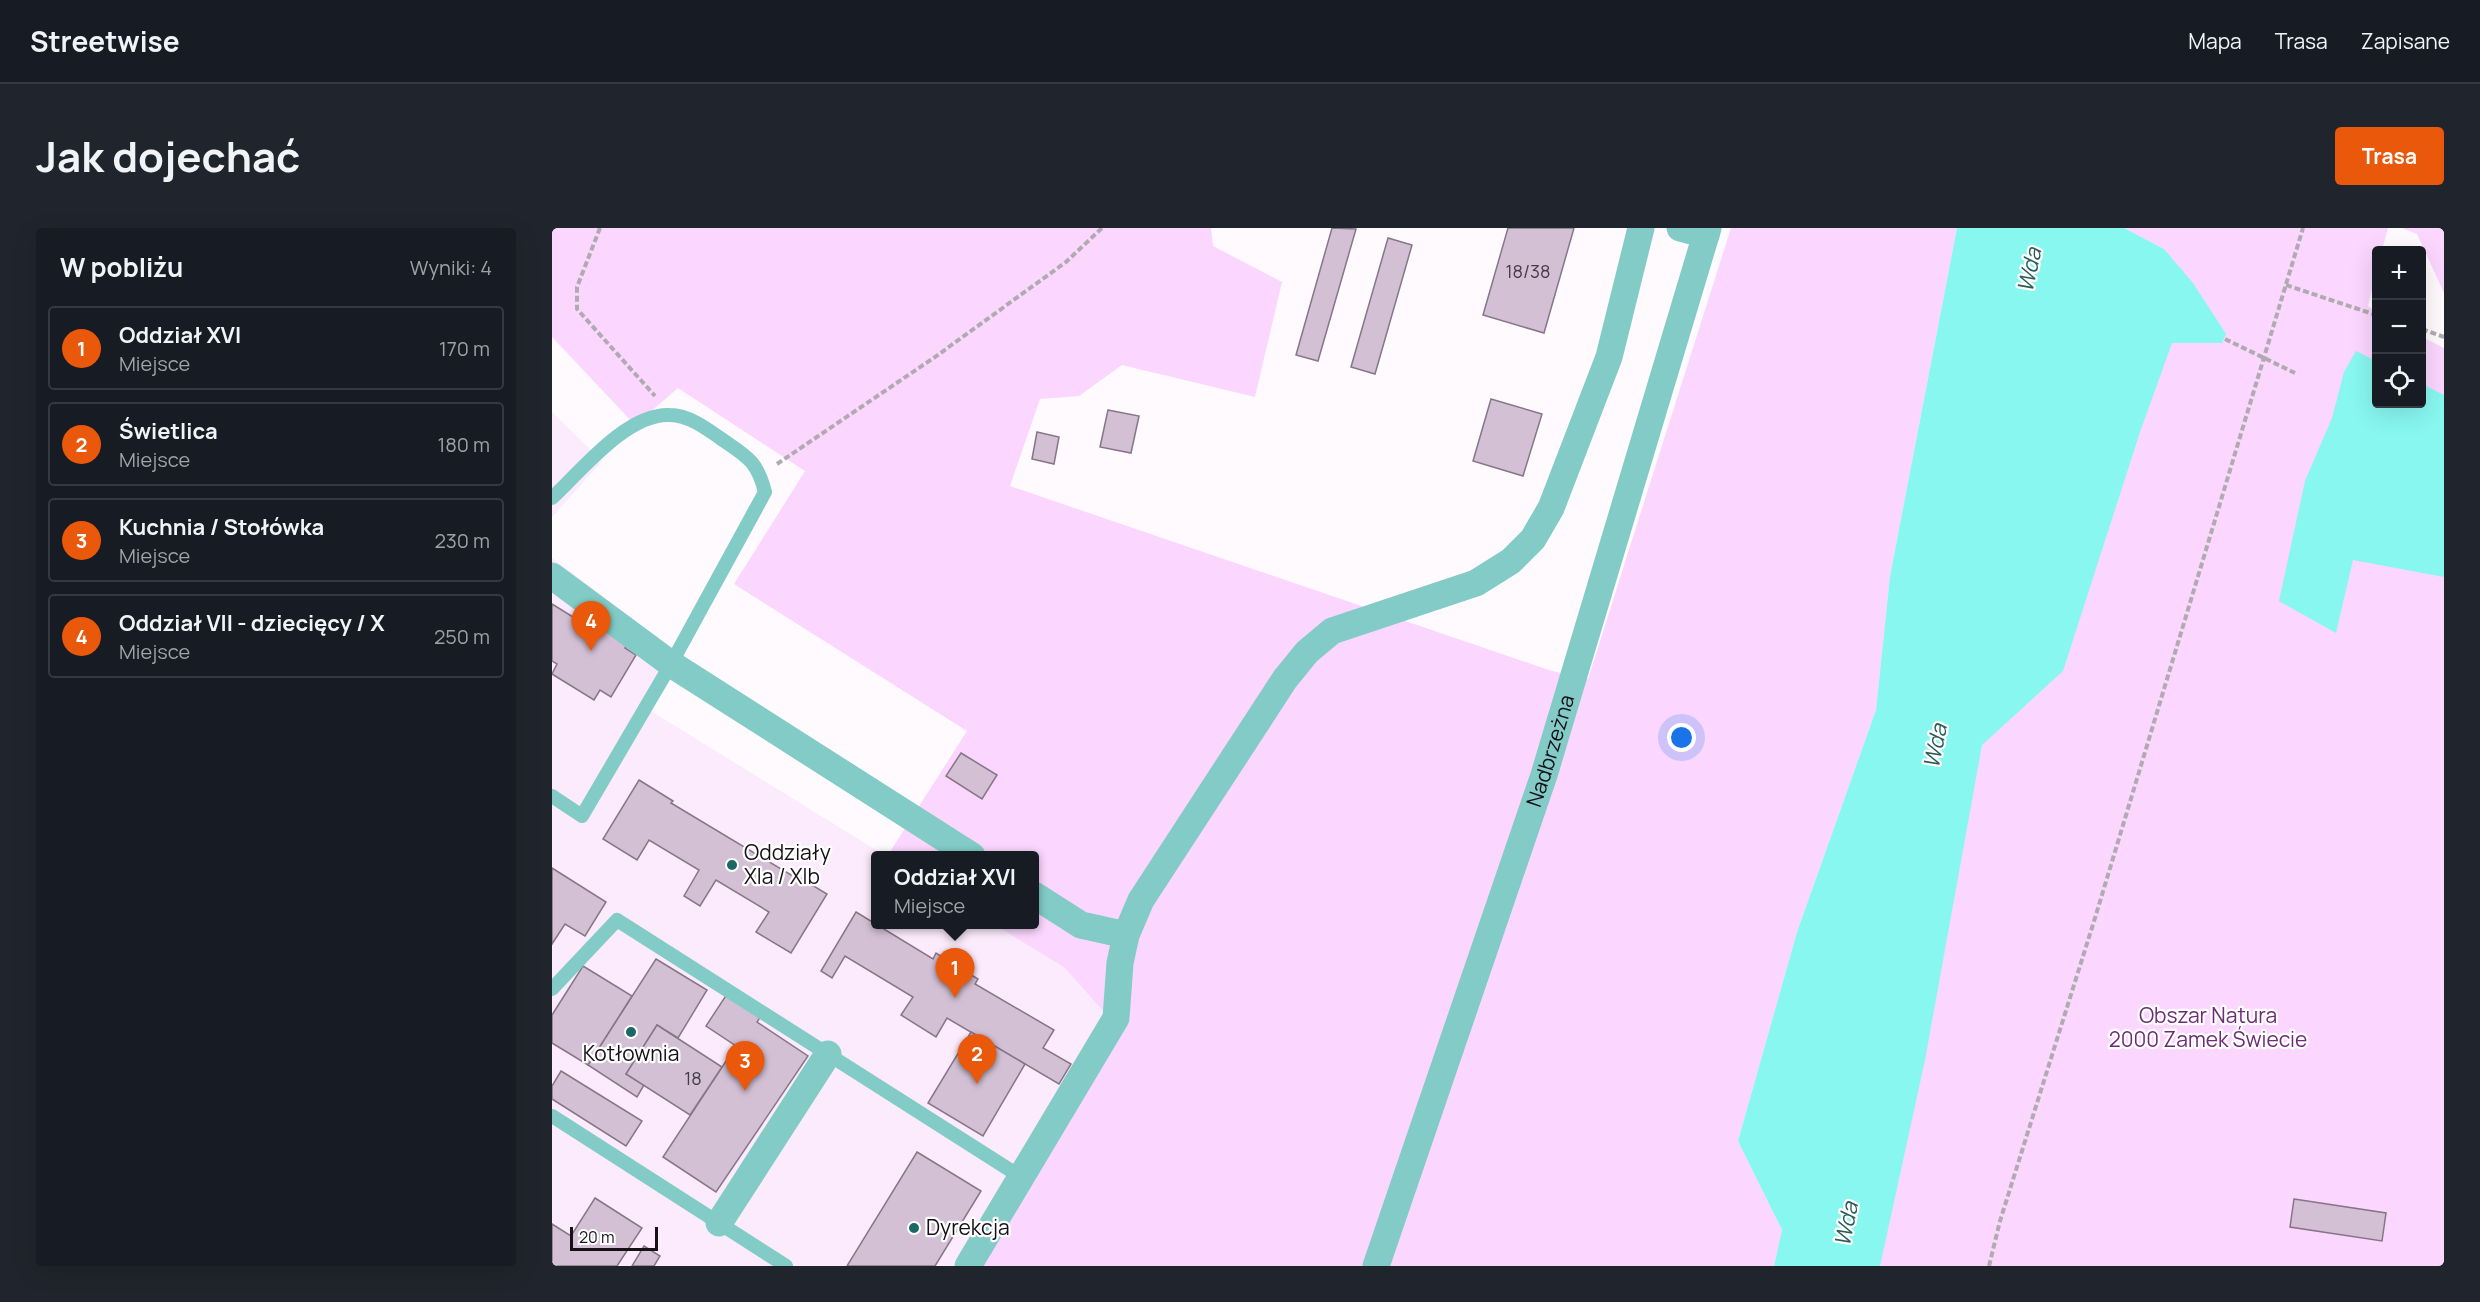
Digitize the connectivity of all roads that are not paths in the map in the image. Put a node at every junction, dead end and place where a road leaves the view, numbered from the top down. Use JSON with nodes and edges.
{"nodes":[{"id":1,"x":1641,"y":228,"type":"edge"},
{"id":2,"x":1680,"y":228,"type":"edge"},
{"id":3,"x":1707,"y":231,"type":"edge"},
{"id":4,"x":552,"y":498,"type":"edge"},
{"id":5,"x":552,"y":576,"type":"edge"},
{"id":6,"x":671,"y":663,"type":"junction"},
{"id":7,"x":552,"y":796,"type":"edge"},
{"id":8,"x":966,"y":851,"type":"edge"},
{"id":9,"x":1039,"y":898,"type":"edge"},
{"id":10,"x":1126,"y":935,"type":"junction"},
{"id":11,"x":552,"y":989,"type":"edge"},
{"id":12,"x":828,"y":1054,"type":"junction"},
{"id":13,"x":552,"y":1116,"type":"edge"},
{"id":14,"x":1021,"y":1177,"type":"junction"},
{"id":15,"x":719,"y":1223,"type":"junction"},
{"id":16,"x":786,"y":1266,"type":"edge"},
{"id":17,"x":968,"y":1266,"type":"edge"},
{"id":18,"x":1376,"y":1266,"type":"edge"}],
"edges":[{"from":1,"to":10,"type":"street"},
{"from":2,"to":3,"type":"street"},
{"from":3,"to":18,"type":"street","name":"Nadbrzeżna"},
{"from":4,"to":6,"type":"lane"},
{"from":5,"to":6,"type":"street"},
{"from":6,"to":7,"type":"lane"},
{"from":6,"to":8,"type":"street"},
{"from":9,"to":10,"type":"street"},
{"from":10,"to":14,"type":"street"},
{"from":11,"to":12,"type":"lane"},
{"from":12,"to":14,"type":"lane"},
{"from":12,"to":15,"type":"street"},
{"from":13,"to":15,"type":"lane"},
{"from":14,"to":17,"type":"street"},
{"from":15,"to":16,"type":"lane"}]}
